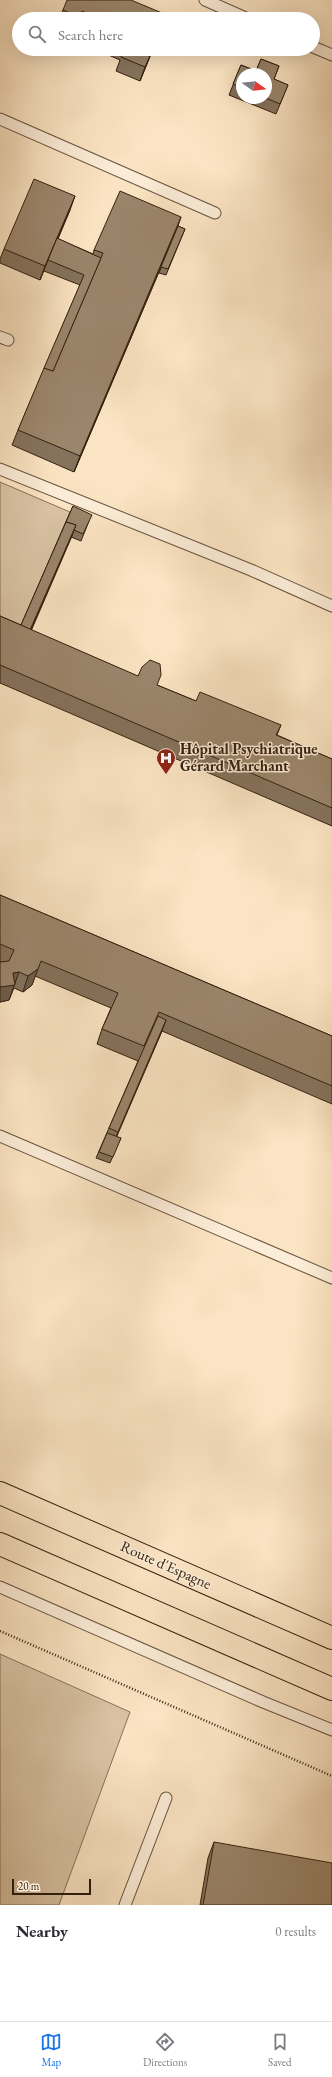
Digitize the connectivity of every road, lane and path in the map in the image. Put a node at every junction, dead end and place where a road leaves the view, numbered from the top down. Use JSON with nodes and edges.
{"nodes":[{"id":1,"x":205,"y":0,"type":"edge"},
{"id":2,"x":232,"y":12,"type":"edge"},
{"id":3,"x":320,"y":50,"type":"edge"},
{"id":4,"x":332,"y":56,"type":"edge"},
{"id":5,"x":0,"y":119,"type":"edge"},
{"id":6,"x":215,"y":213,"type":"dead end"},
{"id":7,"x":0,"y":469,"type":"edge"},
{"id":8,"x":332,"y":606,"type":"edge"},
{"id":9,"x":0,"y":1136,"type":"edge"},
{"id":10,"x":332,"y":1278,"type":"edge"},
{"id":11,"x":0,"y":1493,"type":"edge"},
{"id":12,"x":0,"y":1544,"type":"edge"},
{"id":13,"x":0,"y":1587,"type":"edge"},
{"id":14,"x":0,"y":1631,"type":"edge"},
{"id":15,"x":332,"y":1638,"type":"edge"},
{"id":16,"x":332,"y":1689,"type":"edge"},
{"id":17,"x":332,"y":1730,"type":"edge"},
{"id":18,"x":332,"y":1776,"type":"edge"},
{"id":19,"x":166,"y":1798,"type":"dead end"},
{"id":20,"x":125,"y":1905,"type":"edge"}],
"edges":[{"from":1,"to":2,"type":"lane"},
{"from":3,"to":4,"type":"lane"},
{"from":5,"to":6,"type":"lane"},
{"from":7,"to":8,"type":"lane"},
{"from":9,"to":10,"type":"lane"},
{"from":11,"to":15,"type":"main road","name":"Route d'Espagne"},
{"from":12,"to":16,"type":"main road"},
{"from":13,"to":17,"type":"lane"},
{"from":14,"to":18,"type":"path"},
{"from":19,"to":20,"type":"lane"}]}
